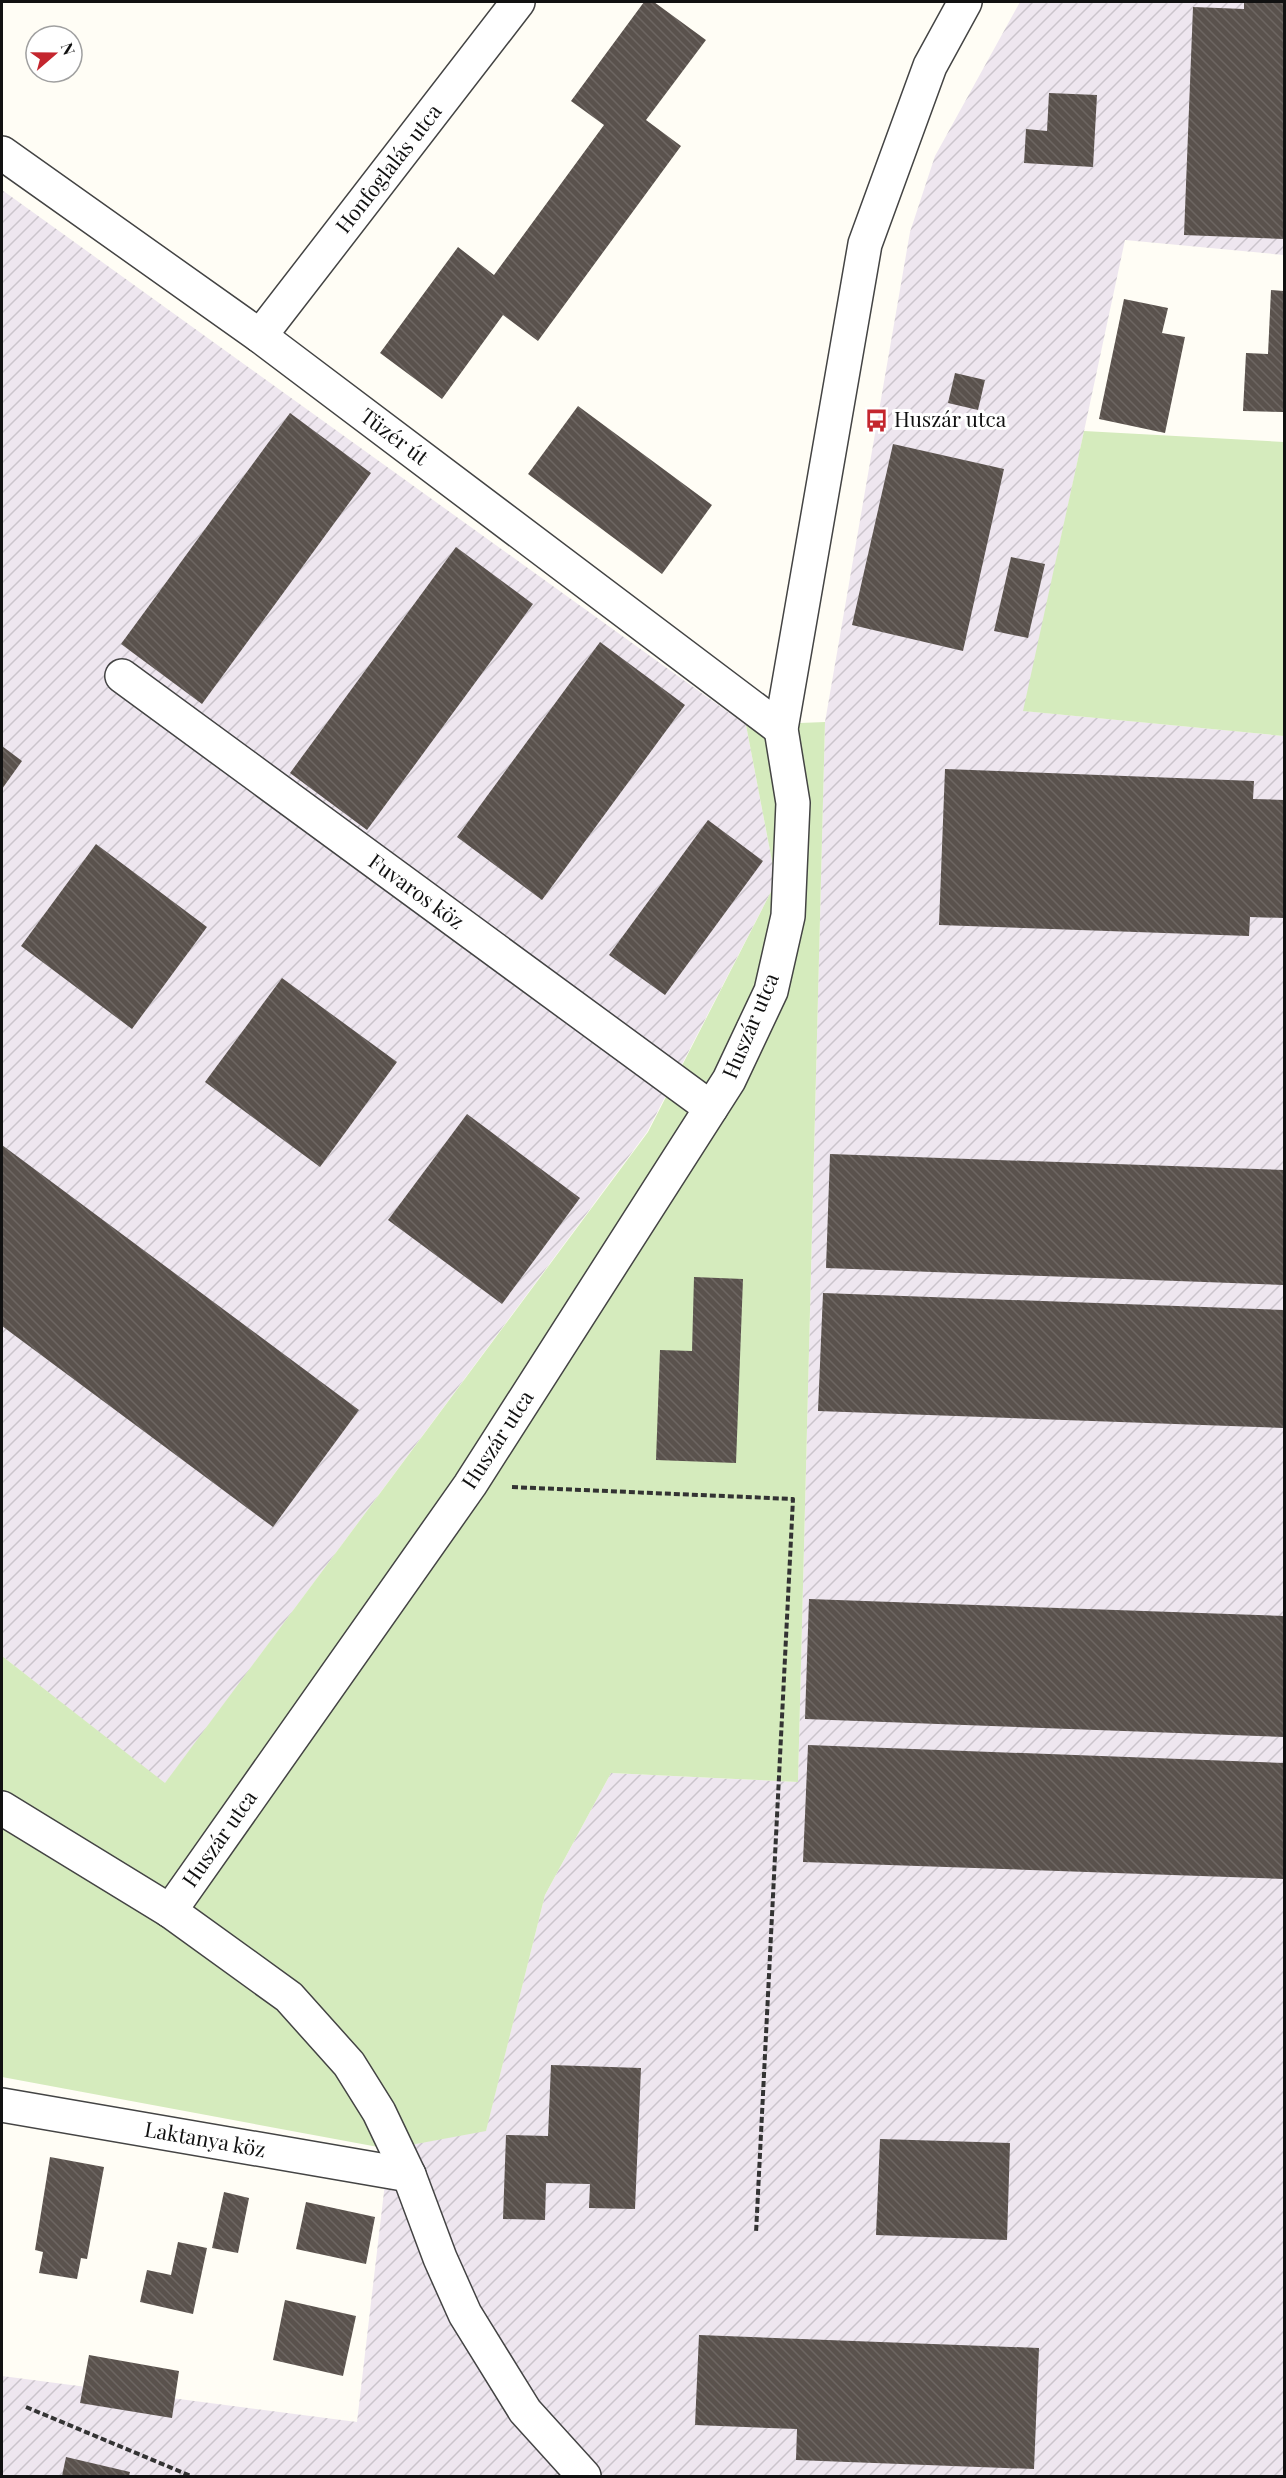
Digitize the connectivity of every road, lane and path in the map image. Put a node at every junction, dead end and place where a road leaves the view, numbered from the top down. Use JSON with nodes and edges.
{"nodes":[{"id":1,"x":518,"y":2,"type":"edge"},
{"id":2,"x":965,"y":2,"type":"edge"},
{"id":3,"x":2,"y":153,"type":"edge"},
{"id":4,"x":260,"y":336,"type":"junction"},
{"id":5,"x":122,"y":676,"type":"dead end"},
{"id":6,"x":781,"y":729,"type":"junction"},
{"id":7,"x":711,"y":1108,"type":"junction"},
{"id":8,"x":470,"y":1485,"type":"junction"},
{"id":9,"x":2,"y":1808,"type":"edge"},
{"id":10,"x":170,"y":1911,"type":"junction"},
{"id":11,"x":2,"y":2105,"type":"edge"},
{"id":12,"x":409,"y":2175,"type":"junction"},
{"id":13,"x":756,"y":2233,"type":"dead end"},
{"id":14,"x":26,"y":2408,"type":"dead end"},
{"id":15,"x":191,"y":2476,"type":"edge"},
{"id":16,"x":584,"y":2476,"type":"edge"}],
"edges":[{"from":1,"to":4,"type":"street","name":"Honfoglalás utca"},
{"from":2,"to":6,"type":"street","name":"Huszár utca"},
{"from":3,"to":4,"type":"street","name":"Tüzér út"},
{"from":4,"to":6,"type":"street","name":"Tüzér út"},
{"from":5,"to":7,"type":"street","name":"Fuvaros köz"},
{"from":6,"to":7,"type":"street","name":"Huszár utca"},
{"from":7,"to":8,"type":"street","name":"Huszár utca"},
{"from":8,"to":10,"type":"street","name":"Huszár utca"},
{"from":8,"to":13,"type":"path"},
{"from":9,"to":10,"type":"street"},
{"from":10,"to":12,"type":"street"},
{"from":11,"to":12,"type":"street","name":"Laktanya köz"},
{"from":12,"to":16,"type":"street"},
{"from":14,"to":15,"type":"path"}]}
